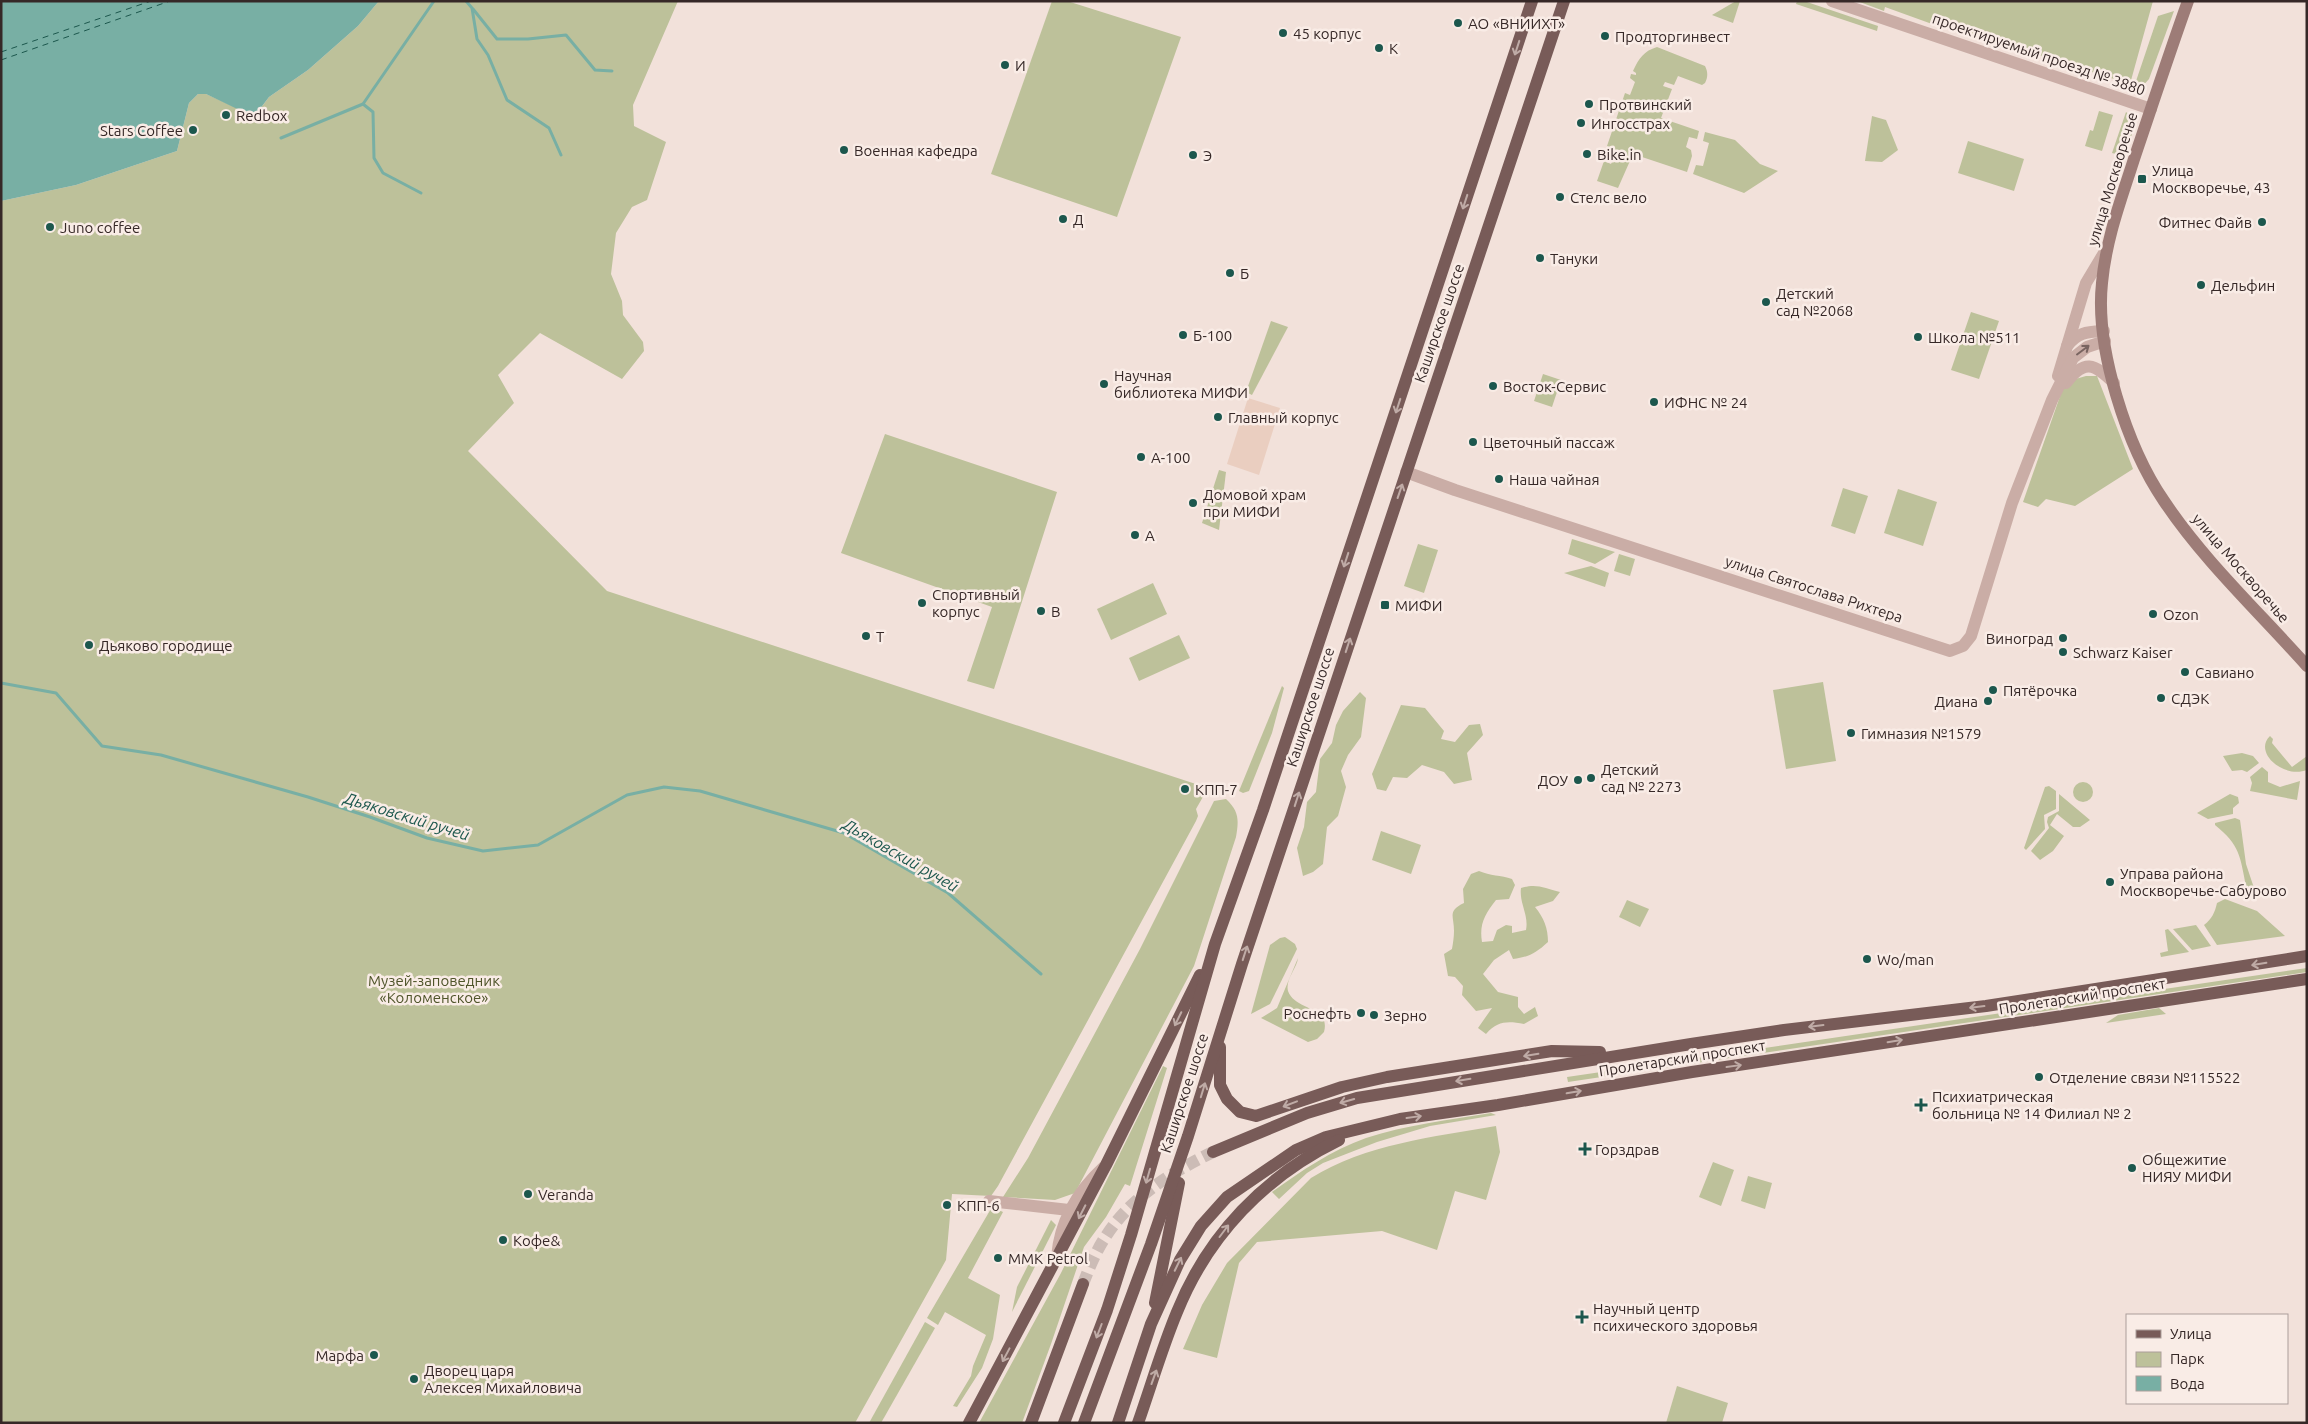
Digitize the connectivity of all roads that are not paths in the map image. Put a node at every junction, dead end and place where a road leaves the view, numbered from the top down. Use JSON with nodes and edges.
{"nodes":[{"id":1,"x":1532,"y":1,"type":"edge"},
{"id":2,"x":1564,"y":1,"type":"edge"},
{"id":3,"x":1832,"y":1,"type":"edge"},
{"id":4,"x":2188,"y":1,"type":"edge"},
{"id":5,"x":2151,"y":109,"type":"junction"},
{"id":6,"x":2106,"y":248,"type":"junction"},
{"id":7,"x":2104,"y":336,"type":"junction"},
{"id":8,"x":2065,"y":348,"type":"junction"},
{"id":9,"x":2114,"y":384,"type":"junction"},
{"id":10,"x":2052,"y":400,"type":"junction"},
{"id":11,"x":1406,"y":472,"type":"junction"},
{"id":12,"x":2307,"y":666,"type":"edge"},
{"id":13,"x":1215,"y":944,"type":"junction"},
{"id":14,"x":2307,"y":956,"type":"edge"},
{"id":15,"x":2307,"y":979,"type":"edge"},
{"id":16,"x":1222,"y":1026,"type":"junction"},
{"id":17,"x":1632,"y":1053,"type":"junction"},
{"id":18,"x":1366,"y":1126,"type":"junction"},
{"id":19,"x":1188,"y":1136,"type":"junction"},
{"id":20,"x":1213,"y":1152,"type":"tunnel mouth"},
{"id":21,"x":1106,"y":1165,"type":"junction"},
{"id":22,"x":989,"y":1201,"type":"dead end"},
{"id":23,"x":1069,"y":1210,"type":"junction"},
{"id":24,"x":1056,"y":1262,"type":"junction"},
{"id":25,"x":1083,"y":1284,"type":"tunnel mouth"},
{"id":26,"x":1151,"y":1324,"type":"junction"},
{"id":27,"x":969,"y":1423,"type":"edge"},
{"id":28,"x":1031,"y":1423,"type":"edge"},
{"id":29,"x":1064,"y":1423,"type":"edge"},
{"id":30,"x":1084,"y":1423,"type":"edge"},
{"id":31,"x":1118,"y":1423,"type":"edge"},
{"id":32,"x":1138,"y":1423,"type":"edge"}],
"edges":[{"from":1,"to":13,"type":"main road","name":"Каширское шоссе","one_way":true},
{"from":2,"to":11,"type":"main road","name":"Каширское шоссе"},
{"from":3,"to":5,"type":"street","name":"проектируемый проезд № 3880"},
{"from":4,"to":5,"type":"main road","name":"улица Москворечье"},
{"from":5,"to":6,"type":"main road","name":"улица Москворечье"},
{"from":6,"to":7,"type":"main road","name":"улица Москворечье"},
{"from":6,"to":8,"type":"street"},
{"from":7,"to":8,"type":"street"},
{"from":7,"to":9,"type":"main road","name":"улица Москворечье"},
{"from":10,"to":7,"type":"street","one_way":true},
{"from":8,"to":10,"type":"street"},
{"from":9,"to":10,"type":"street"},
{"from":9,"to":12,"type":"main road","name":"улица Москворечье"},
{"from":10,"to":11,"type":"street","name":"улица Святослава Рихтера"},
{"from":16,"to":11,"type":"main road","name":"Каширское шоссе","one_way":true},
{"from":13,"to":21,"type":"main road","one_way":true},
{"from":13,"to":29,"type":"main road","name":"Каширское шоссе","one_way":true},
{"from":14,"to":17,"type":"main road","name":"Пролетарский проспект","one_way":true},
{"from":18,"to":15,"type":"main road","name":"Пролетарский проспект","one_way":true},
{"from":17,"to":16,"type":"main road","one_way":true},
{"from":19,"to":16,"type":"main road","name":"Каширское шоссе","one_way":true},
{"from":17,"to":20,"type":"main road","name":"Пролетарский проспект","one_way":true},
{"from":26,"to":18,"type":"main road","name":"Пролетарский проспект","one_way":true},
{"from":32,"to":18,"type":"main road","one_way":true},
{"from":19,"to":26,"type":"main road"},
{"from":19,"to":30,"type":"main road","name":"Каширское шоссе"},
{"from":21,"to":23,"type":"street"},
{"from":21,"to":24,"type":"main road","one_way":true},
{"from":22,"to":23,"type":"street"},
{"from":23,"to":24,"type":"street"},
{"from":24,"to":27,"type":"main road","one_way":true},
{"from":25,"to":28,"type":"main road"},
{"from":26,"to":31,"type":"main road"}]}
